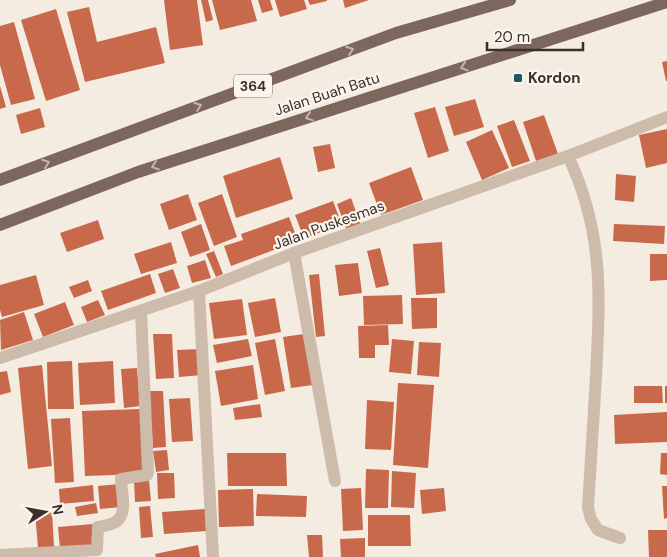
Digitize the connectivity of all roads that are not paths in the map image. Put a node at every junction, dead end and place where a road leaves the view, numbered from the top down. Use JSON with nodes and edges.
{"nodes":[{"id":1,"x":510,"y":0,"type":"edge"},
{"id":2,"x":667,"y":2,"type":"edge"},
{"id":3,"x":667,"y":117,"type":"edge"},
{"id":4,"x":568,"y":156,"type":"junction"},
{"id":5,"x":0,"y":180,"type":"edge"},
{"id":6,"x":0,"y":225,"type":"edge"},
{"id":7,"x":294,"y":253,"type":"junction"},
{"id":8,"x":199,"y":291,"type":"junction"},
{"id":9,"x":141,"y":311,"type":"junction"},
{"id":10,"x":0,"y":358,"type":"edge"},
{"id":11,"x":335,"y":481,"type":"dead end"},
{"id":12,"x":620,"y":538,"type":"dead end"},
{"id":13,"x":0,"y":555,"type":"edge"},
{"id":14,"x":213,"y":557,"type":"edge"}],
"edges":[{"from":5,"to":1,"type":"main road","name":"Jalan Buah Batu","number":"364","one_way":true},
{"from":2,"to":6,"type":"main road","name":"Jalan Buah Batu","one_way":true},
{"from":3,"to":4,"type":"street","name":"Jalan Puskesmas"},
{"from":4,"to":7,"type":"street","name":"Jalan Puskesmas"},
{"from":4,"to":12,"type":"street"},
{"from":7,"to":8,"type":"street","name":"Jalan Puskesmas"},
{"from":7,"to":11,"type":"street"},
{"from":8,"to":9,"type":"street","name":"Jalan Puskesmas"},
{"from":8,"to":14,"type":"street"},
{"from":9,"to":10,"type":"street","name":"Jalan Puskesmas"},
{"from":9,"to":13,"type":"street"}]}
